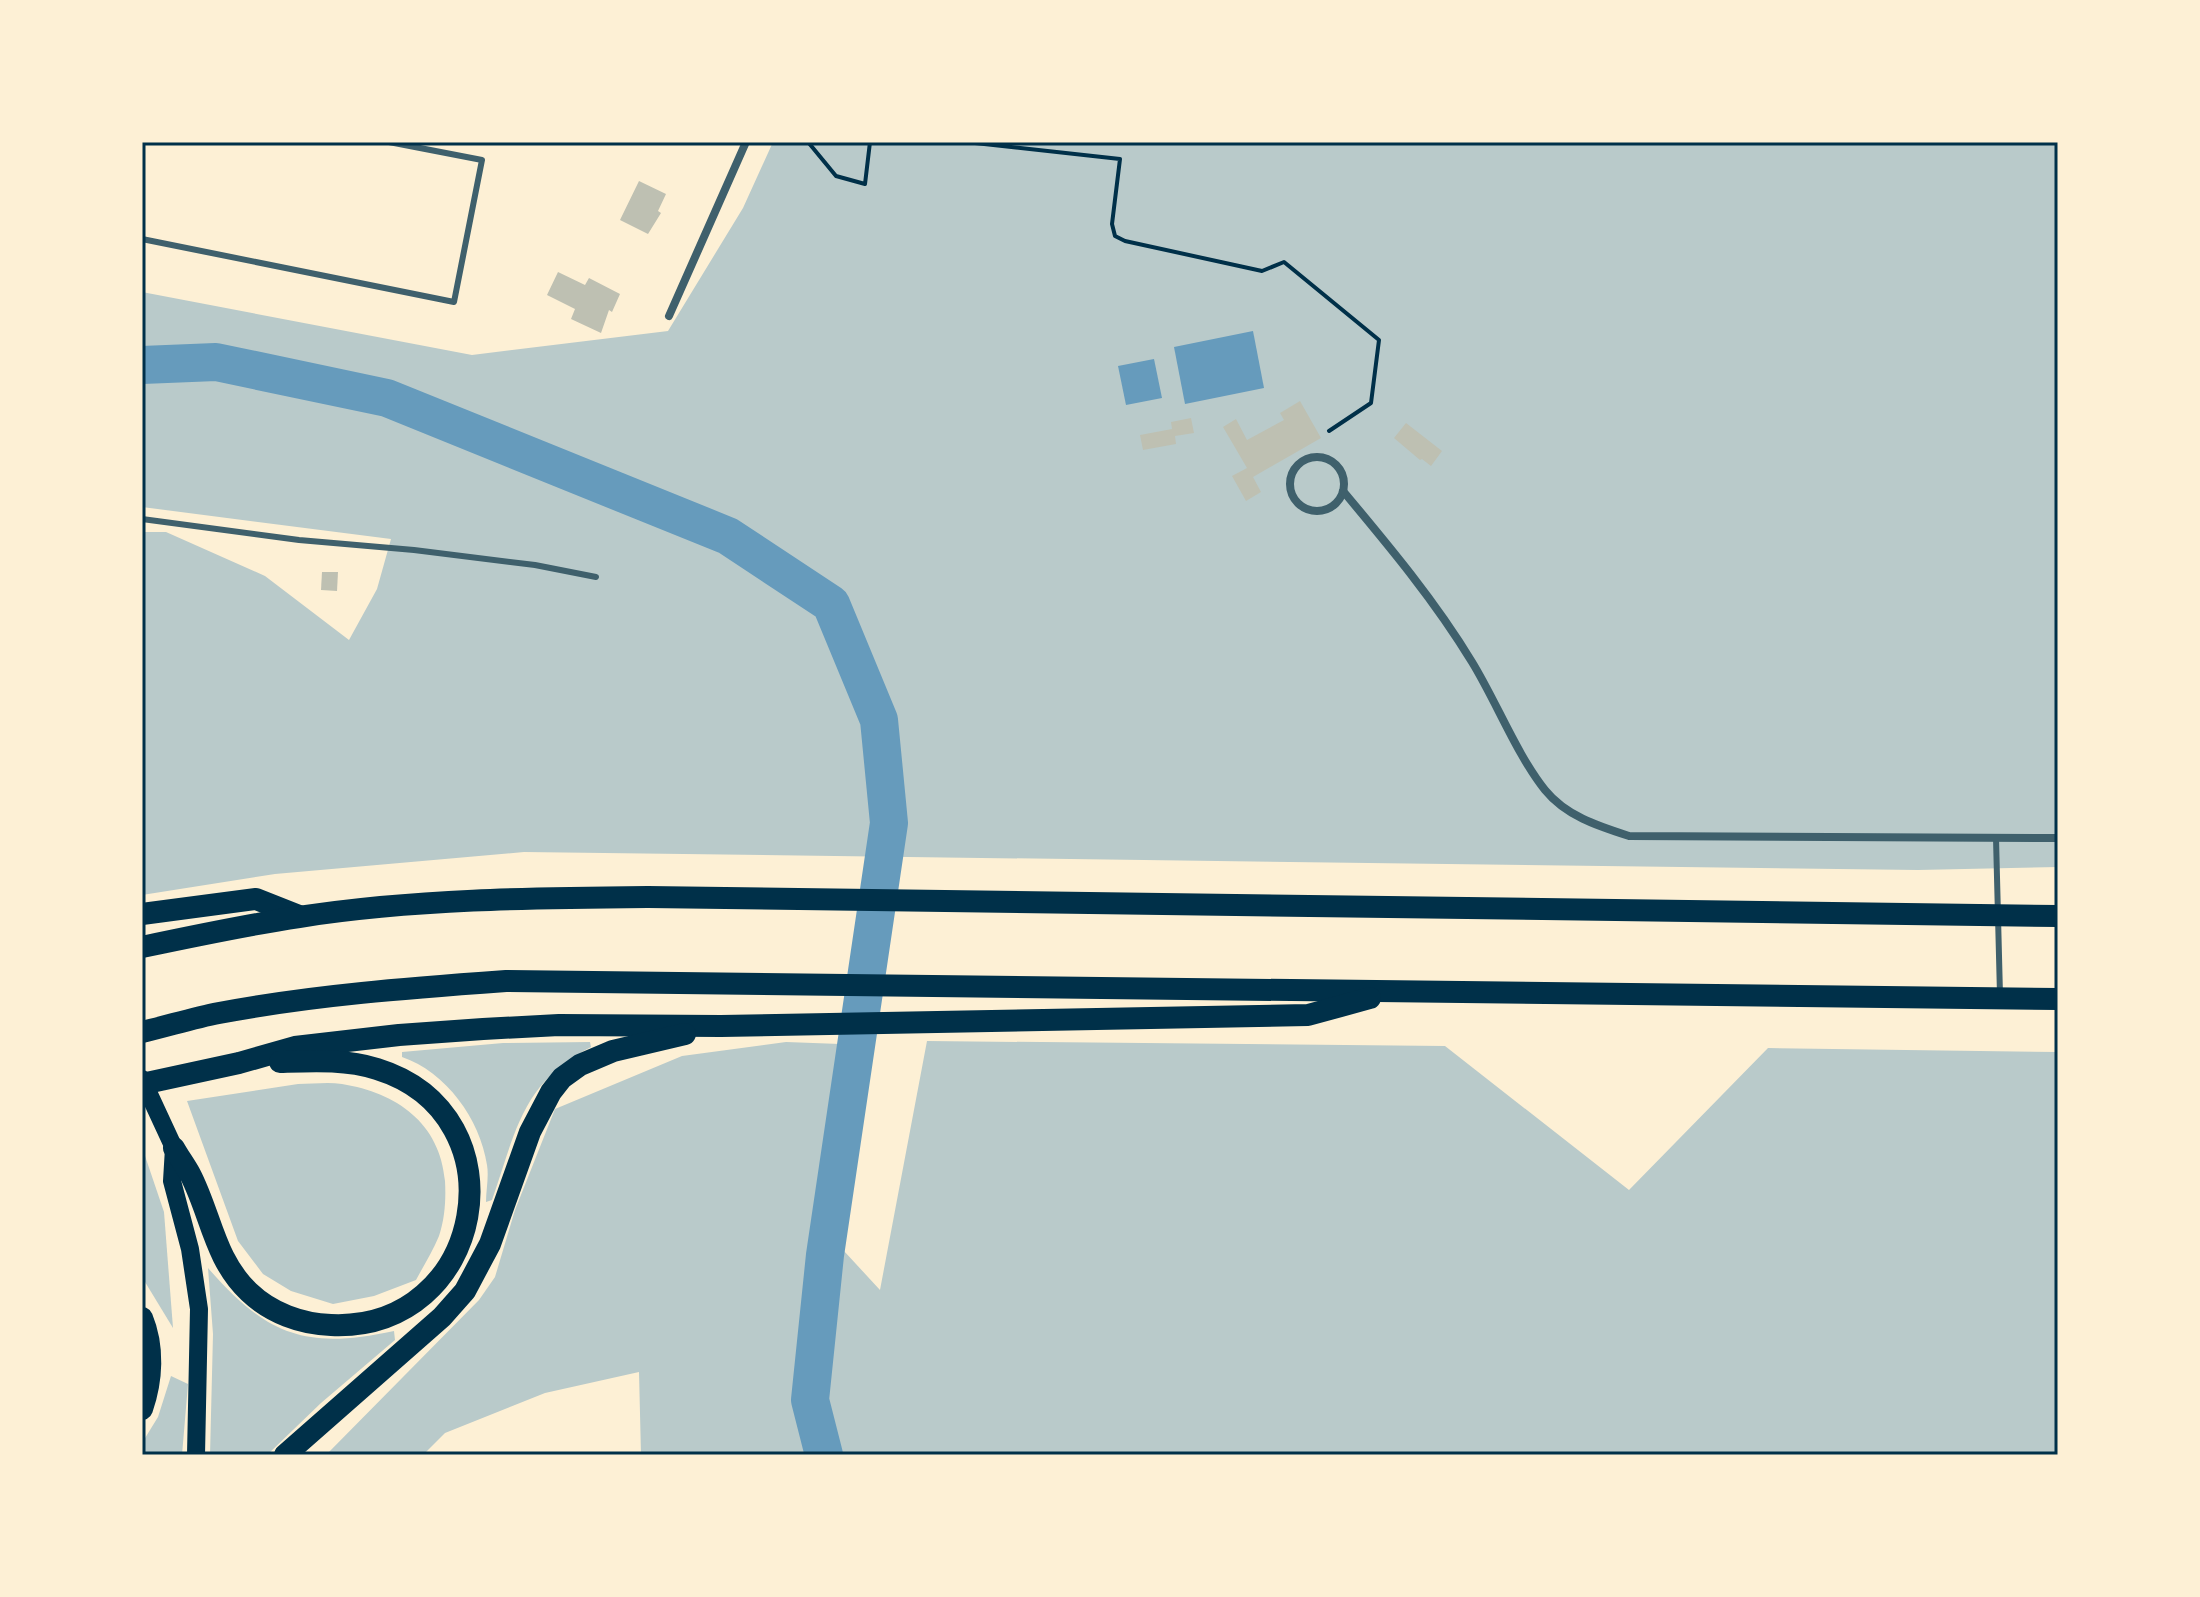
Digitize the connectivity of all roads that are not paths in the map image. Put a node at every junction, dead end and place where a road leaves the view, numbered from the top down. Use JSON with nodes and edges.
{"nodes":[{"id":1,"x":389,"y":142,"type":"edge"},
{"id":2,"x":746,"y":142,"type":"edge"},
{"id":3,"x":142,"y":239,"type":"edge"},
{"id":4,"x":669,"y":316,"type":"dead end"},
{"id":5,"x":1343,"y":491,"type":"junction"},
{"id":6,"x":142,"y":519,"type":"edge"},
{"id":7,"x":596,"y":577,"type":"dead end"},
{"id":8,"x":1996,"y":838,"type":"junction"},
{"id":9,"x":2058,"y":838,"type":"edge"},
{"id":10,"x":142,"y":914,"type":"edge"},
{"id":11,"x":300,"y":916,"type":"junction"},
{"id":12,"x":1999,"y":916,"type":"junction"},
{"id":13,"x":2058,"y":916,"type":"edge"},
{"id":14,"x":142,"y":947,"type":"edge"},
{"id":15,"x":1395,"y":991,"type":"junction"},
{"id":16,"x":2000,"y":999,"type":"junction"},
{"id":17,"x":2058,"y":999,"type":"edge"},
{"id":18,"x":721,"y":1026,"type":"junction"},
{"id":19,"x":151,"y":1030,"type":"edge"},
{"id":20,"x":239,"y":1063,"type":"junction"},
{"id":21,"x":142,"y":1082,"type":"edge"},
{"id":22,"x":174,"y":1148,"type":"junction"},
{"id":23,"x":142,"y":1318,"type":"edge"},
{"id":24,"x":142,"y":1409,"type":"edge"},
{"id":25,"x":196,"y":1455,"type":"edge"},
{"id":26,"x":285,"y":1455,"type":"edge"}],
"edges":[{"from":1,"to":3,"type":"lane"},
{"from":2,"to":4,"type":"street"},
{"from":5,"to":5,"type":"street"},
{"from":5,"to":8,"type":"street"},
{"from":6,"to":7,"type":"lane"},
{"from":8,"to":9,"type":"street"},
{"from":8,"to":12,"type":"lane"},
{"from":10,"to":11,"type":"highway"},
{"from":11,"to":12,"type":"highway"},
{"from":11,"to":14,"type":"highway"},
{"from":12,"to":13,"type":"highway"},
{"from":12,"to":16,"type":"lane"},
{"from":15,"to":16,"type":"highway"},
{"from":15,"to":18,"type":"highway"},
{"from":15,"to":19,"type":"highway"},
{"from":16,"to":17,"type":"highway"},
{"from":18,"to":20,"type":"highway"},
{"from":18,"to":26,"type":"highway"},
{"from":20,"to":21,"type":"highway"},
{"from":20,"to":22,"type":"highway"},
{"from":21,"to":22,"type":"main road"},
{"from":22,"to":25,"type":"main road"},
{"from":23,"to":24,"type":"highway"}]}
